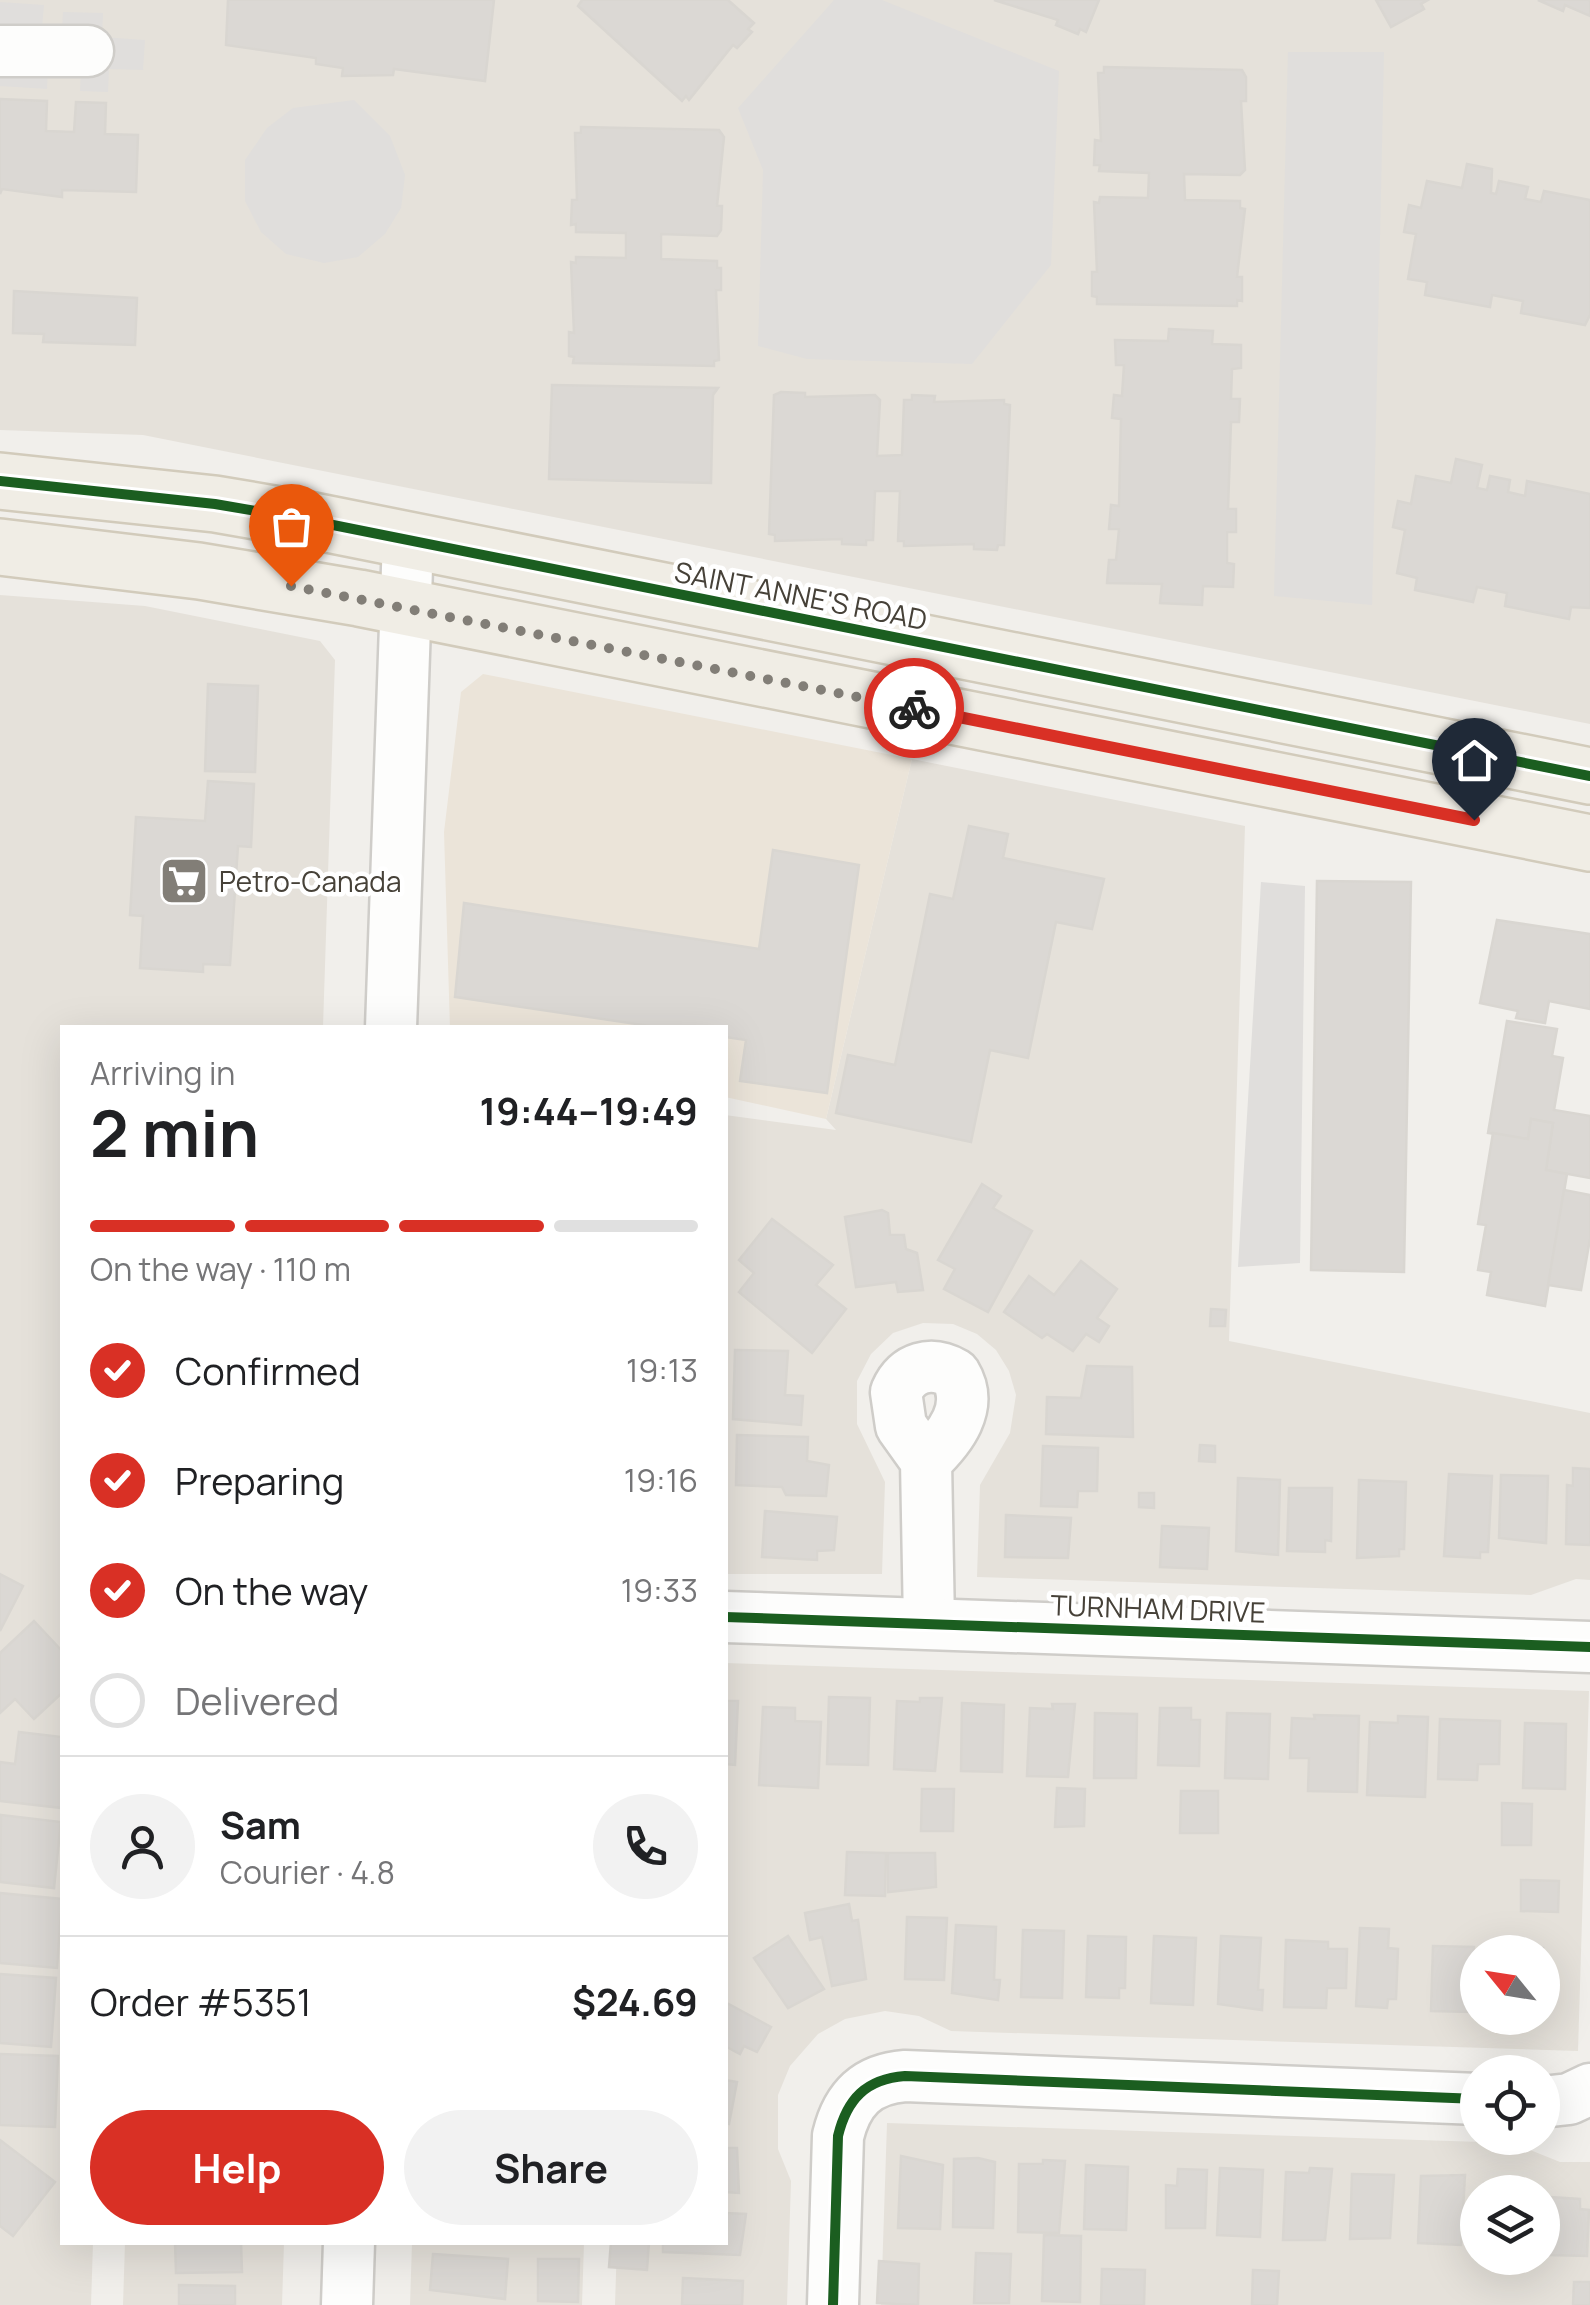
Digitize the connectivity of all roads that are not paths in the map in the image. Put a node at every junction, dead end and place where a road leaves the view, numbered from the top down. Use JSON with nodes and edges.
{"nodes":[{"id":1,"x":0,"y":51,"type":"edge"},
{"id":2,"x":88,"y":51,"type":"dead end"},
{"id":3,"x":0,"y":481,"type":"edge"},
{"id":4,"x":408,"y":538,"type":"junction"},
{"id":5,"x":0,"y":547,"type":"edge"},
{"id":6,"x":710,"y":600,"type":"junction"},
{"id":7,"x":406,"y":608,"type":"junction"},
{"id":8,"x":660,"y":658,"type":"junction"},
{"id":9,"x":1590,"y":776,"type":"edge"},
{"id":10,"x":1590,"y":843,"type":"edge"},
{"id":11,"x":391,"y":1025,"type":"edge"},
{"id":12,"x":926,"y":1461,"type":"dead end"},
{"id":13,"x":728,"y":1617,"type":"edge"},
{"id":14,"x":929,"y":1623,"type":"junction"},
{"id":15,"x":1590,"y":1647,"type":"edge"},
{"id":16,"x":1590,"y":2089,"type":"edge"},
{"id":17,"x":1460,"y":2098,"type":"edge"},
{"id":18,"x":1560,"y":2100,"type":"edge"},
{"id":19,"x":348,"y":2245,"type":"edge"},
{"id":20,"x":346,"y":2305,"type":"edge"},
{"id":21,"x":833,"y":2305,"type":"edge"}],
"edges":[{"from":1,"to":2,"type":"street"},
{"from":3,"to":4,"type":"main road","name":"SAINT ANNE'S ROAD"},
{"from":4,"to":6,"type":"main road","name":"SAINT ANNE'S ROAD"},
{"from":4,"to":7,"type":"street"},
{"from":5,"to":7,"type":"main road"},
{"from":6,"to":8,"type":"main road"},
{"from":6,"to":9,"type":"main road","name":"SAINT ANNE'S ROAD"},
{"from":7,"to":8,"type":"main road"},
{"from":7,"to":11,"type":"street"},
{"from":8,"to":10,"type":"main road"},
{"from":12,"to":14,"type":"street"},
{"from":13,"to":14,"type":"street","name":"TURNHAM DRIVE"},
{"from":14,"to":15,"type":"street","name":"TURNHAM DRIVE"},
{"from":16,"to":18,"type":"street"},
{"from":17,"to":21,"type":"street"},
{"from":19,"to":20,"type":"street"}]}
